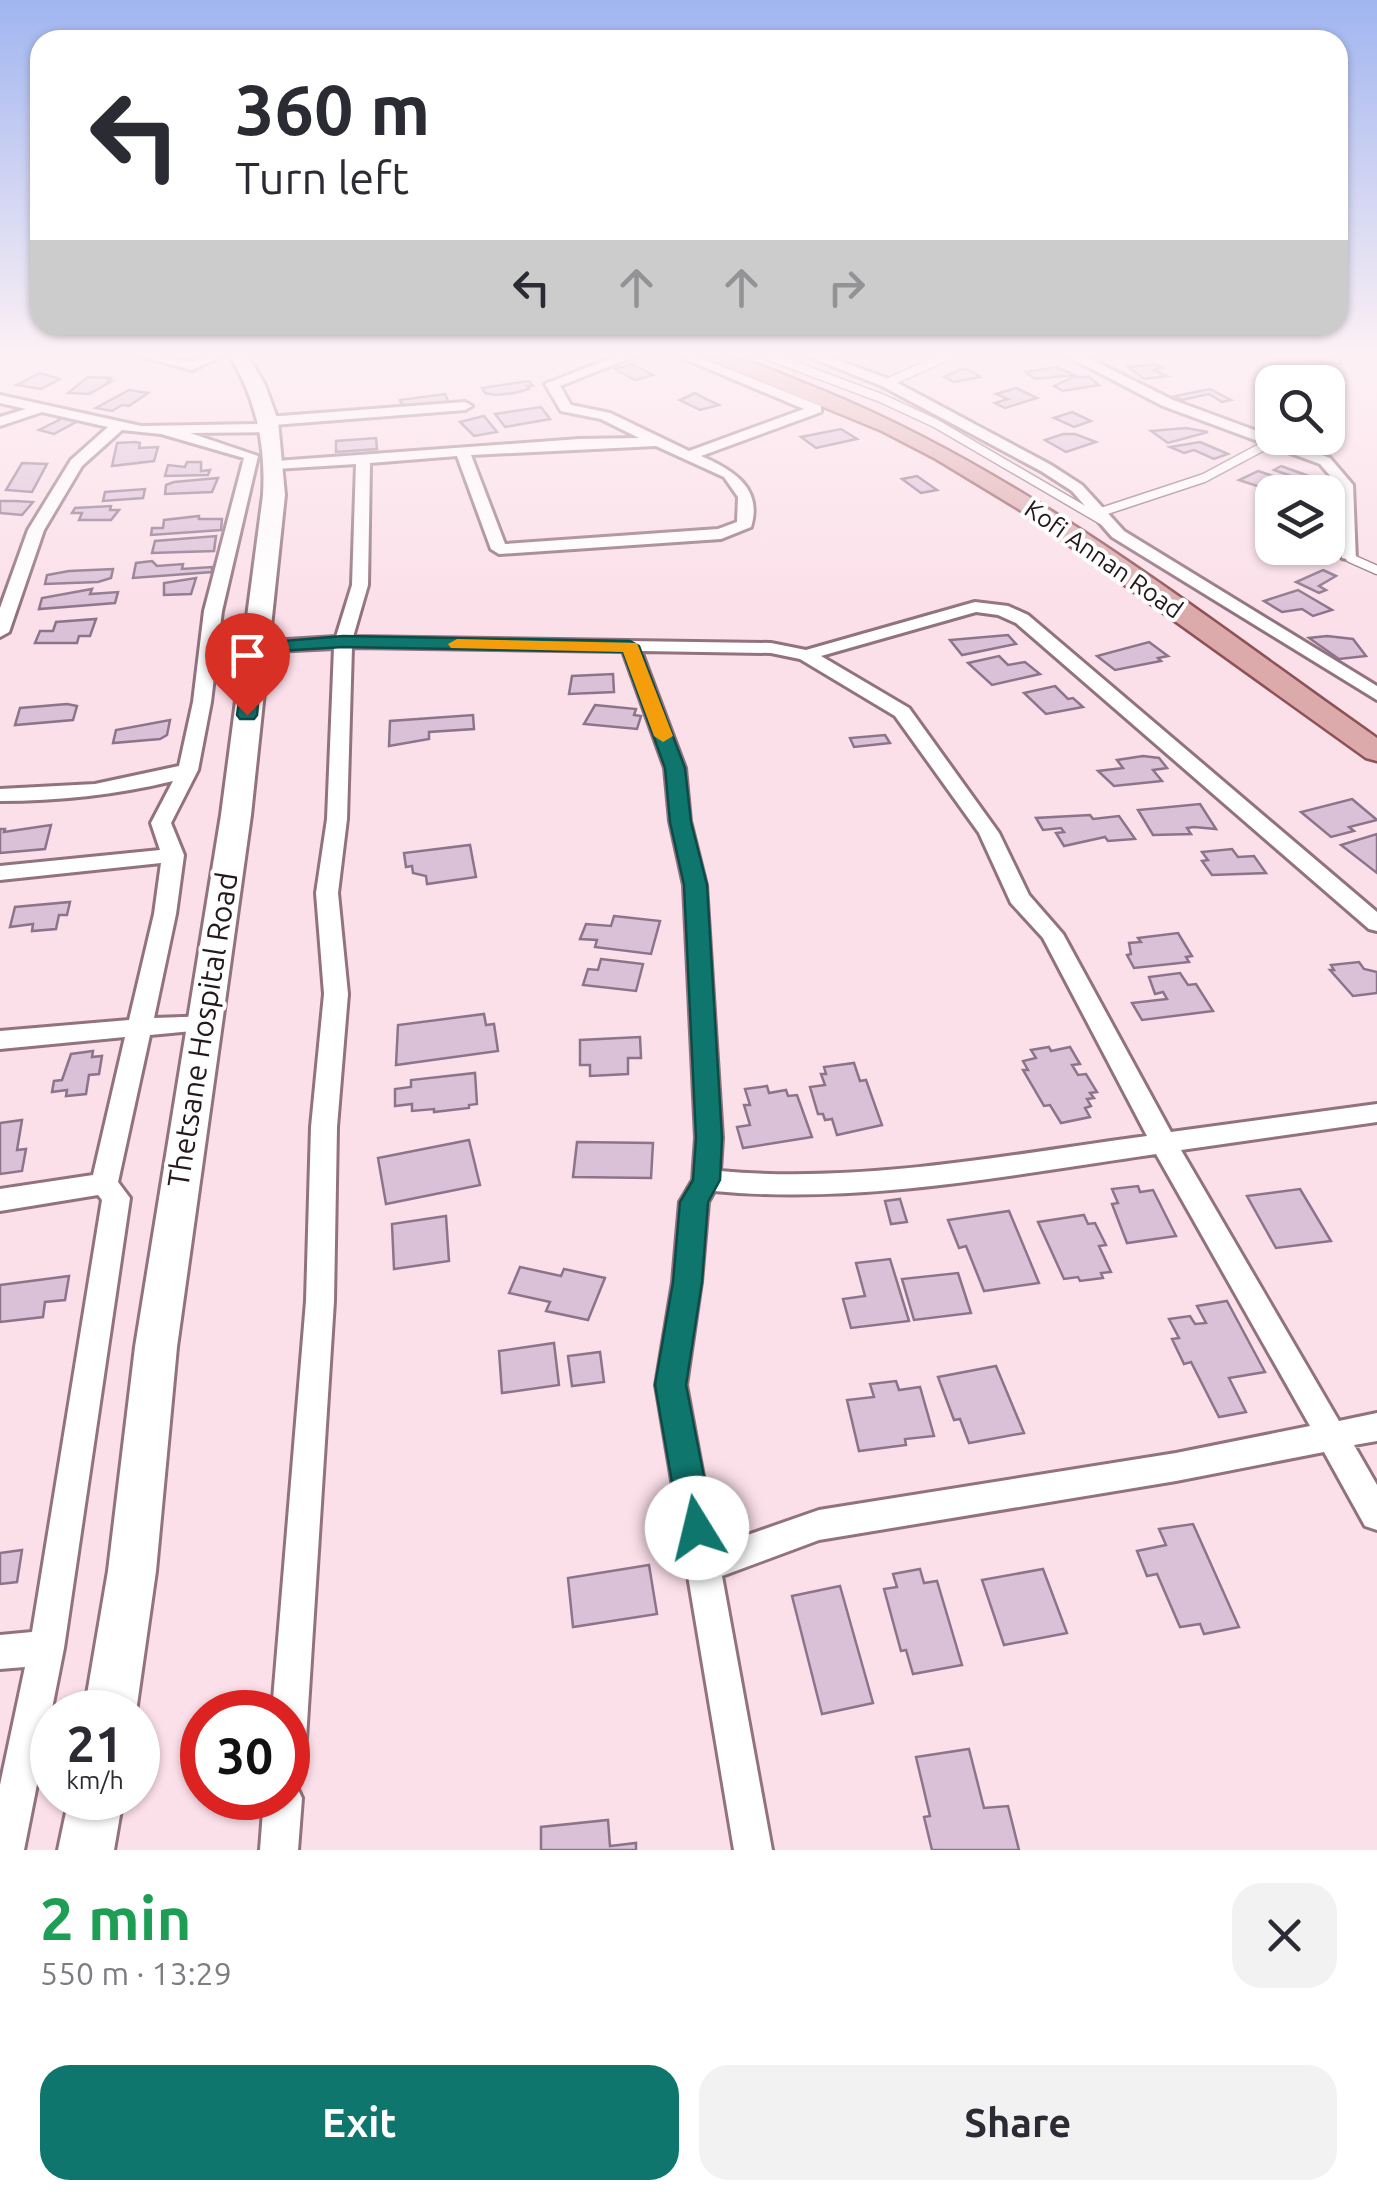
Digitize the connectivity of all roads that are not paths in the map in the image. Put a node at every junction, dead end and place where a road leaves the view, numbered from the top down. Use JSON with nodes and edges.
{"nodes":[{"id":1,"x":102,"y":439,"type":"edge"},
{"id":2,"x":194,"y":439,"type":"edge"},
{"id":3,"x":271,"y":439,"type":"edge"},
{"id":4,"x":655,"y":439,"type":"edge"},
{"id":5,"x":733,"y":439,"type":"edge"},
{"id":6,"x":916,"y":439,"type":"edge"},
{"id":7,"x":965,"y":439,"type":"edge"},
{"id":8,"x":993,"y":439,"type":"edge"},
{"id":9,"x":658,"y":442,"type":"junction"},
{"id":10,"x":463,"y":452,"type":"junction"},
{"id":11,"x":1255,"y":452,"type":"edge"},
{"id":12,"x":1309,"y":455,"type":"edge"},
{"id":13,"x":688,"y":456,"type":"junction"},
{"id":14,"x":363,"y":461,"type":"junction"},
{"id":15,"x":276,"y":465,"type":"junction"},
{"id":16,"x":1106,"y":518,"type":"junction"},
{"id":17,"x":1350,"y":558,"type":"joint"},
{"id":18,"x":1377,"y":570,"type":"edge"},
{"id":19,"x":0,"y":632,"type":"edge"},
{"id":20,"x":343,"y":642,"type":"junction"},
{"id":21,"x":630,"y":646,"type":"junction"},
{"id":22,"x":254,"y":648,"type":"junction"},
{"id":23,"x":806,"y":656,"type":"junction"},
{"id":24,"x":1377,"y":694,"type":"edge"},
{"id":25,"x":1377,"y":752,"type":"edge"},
{"id":26,"x":188,"y":770,"type":"junction"},
{"id":27,"x":0,"y":794,"type":"edge"},
{"id":28,"x":174,"y":854,"type":"junction"},
{"id":29,"x":0,"y":873,"type":"edge"},
{"id":30,"x":1377,"y":924,"type":"edge"},
{"id":31,"x":203,"y":1022,"type":"junction"},
{"id":32,"x":141,"y":1026,"type":"junction"},
{"id":33,"x":0,"y":1040,"type":"edge"},
{"id":34,"x":1377,"y":1113,"type":"edge"},
{"id":35,"x":1164,"y":1144,"type":"junction"},
{"id":36,"x":706,"y":1180,"type":"junction"},
{"id":37,"x":104,"y":1184,"type":"junction"},
{"id":38,"x":0,"y":1200,"type":"edge"},
{"id":39,"x":1377,"y":1427,"type":"edge"},
{"id":40,"x":1330,"y":1435,"type":"junction"},
{"id":41,"x":1377,"y":1515,"type":"edge"},
{"id":42,"x":703,"y":1567,"type":"junction"},
{"id":43,"x":47,"y":1648,"type":"junction"},
{"id":44,"x":0,"y":1652,"type":"edge"},
{"id":45,"x":113,"y":1690,"type":"edge"},
{"id":46,"x":292,"y":1690,"type":"edge"},
{"id":47,"x":281,"y":1820,"type":"edge"},
{"id":48,"x":6,"y":1850,"type":"edge"},
{"id":49,"x":279,"y":1850,"type":"edge"},
{"id":50,"x":752,"y":1850,"type":"edge"}],
"edges":[{"from":1,"to":19,"type":"street"},
{"from":2,"to":26,"type":"street"},
{"from":3,"to":15,"type":"main road","name":"Thetsane Hospital Road"},
{"from":4,"to":9,"type":"street"},
{"from":5,"to":13,"type":"street"},
{"from":6,"to":25,"type":"main road","name":"Kofi Annan Road"},
{"from":7,"to":16,"type":"lane"},
{"from":8,"to":16,"type":"street"},
{"from":9,"to":10,"type":"street"},
{"from":9,"to":13,"type":"street"},
{"from":10,"to":13,"type":"street"},
{"from":10,"to":14,"type":"street"},
{"from":11,"to":16,"type":"lane"},
{"from":12,"to":17,"type":"street"},
{"from":14,"to":15,"type":"street"},
{"from":14,"to":20,"type":"street"},
{"from":15,"to":22,"type":"main road","name":"Thetsane Hospital Road"},
{"from":16,"to":24,"type":"street"},
{"from":17,"to":18,"type":"lane"},
{"from":20,"to":21,"type":"street"},
{"from":20,"to":22,"type":"street"},
{"from":20,"to":46,"type":"street"},
{"from":21,"to":23,"type":"street"},
{"from":21,"to":36,"type":"street"},
{"from":22,"to":31,"type":"main road","name":"Thetsane Hospital Road"},
{"from":23,"to":30,"type":"street"},
{"from":23,"to":35,"type":"street"},
{"from":26,"to":27,"type":"street"},
{"from":26,"to":28,"type":"street"},
{"from":28,"to":29,"type":"street"},
{"from":28,"to":32,"type":"street"},
{"from":31,"to":32,"type":"street"},
{"from":31,"to":45,"type":"main road","name":"Thetsane Hospital Road"},
{"from":32,"to":33,"type":"street"},
{"from":32,"to":37,"type":"street"},
{"from":34,"to":35,"type":"street"},
{"from":35,"to":36,"type":"street"},
{"from":35,"to":40,"type":"street"},
{"from":36,"to":42,"type":"street"},
{"from":37,"to":38,"type":"street"},
{"from":37,"to":43,"type":"street"},
{"from":39,"to":40,"type":"street"},
{"from":40,"to":41,"type":"street"},
{"from":40,"to":42,"type":"street"},
{"from":42,"to":50,"type":"street"},
{"from":43,"to":44,"type":"street"},
{"from":43,"to":48,"type":"street"},
{"from":47,"to":49,"type":"street"}]}
